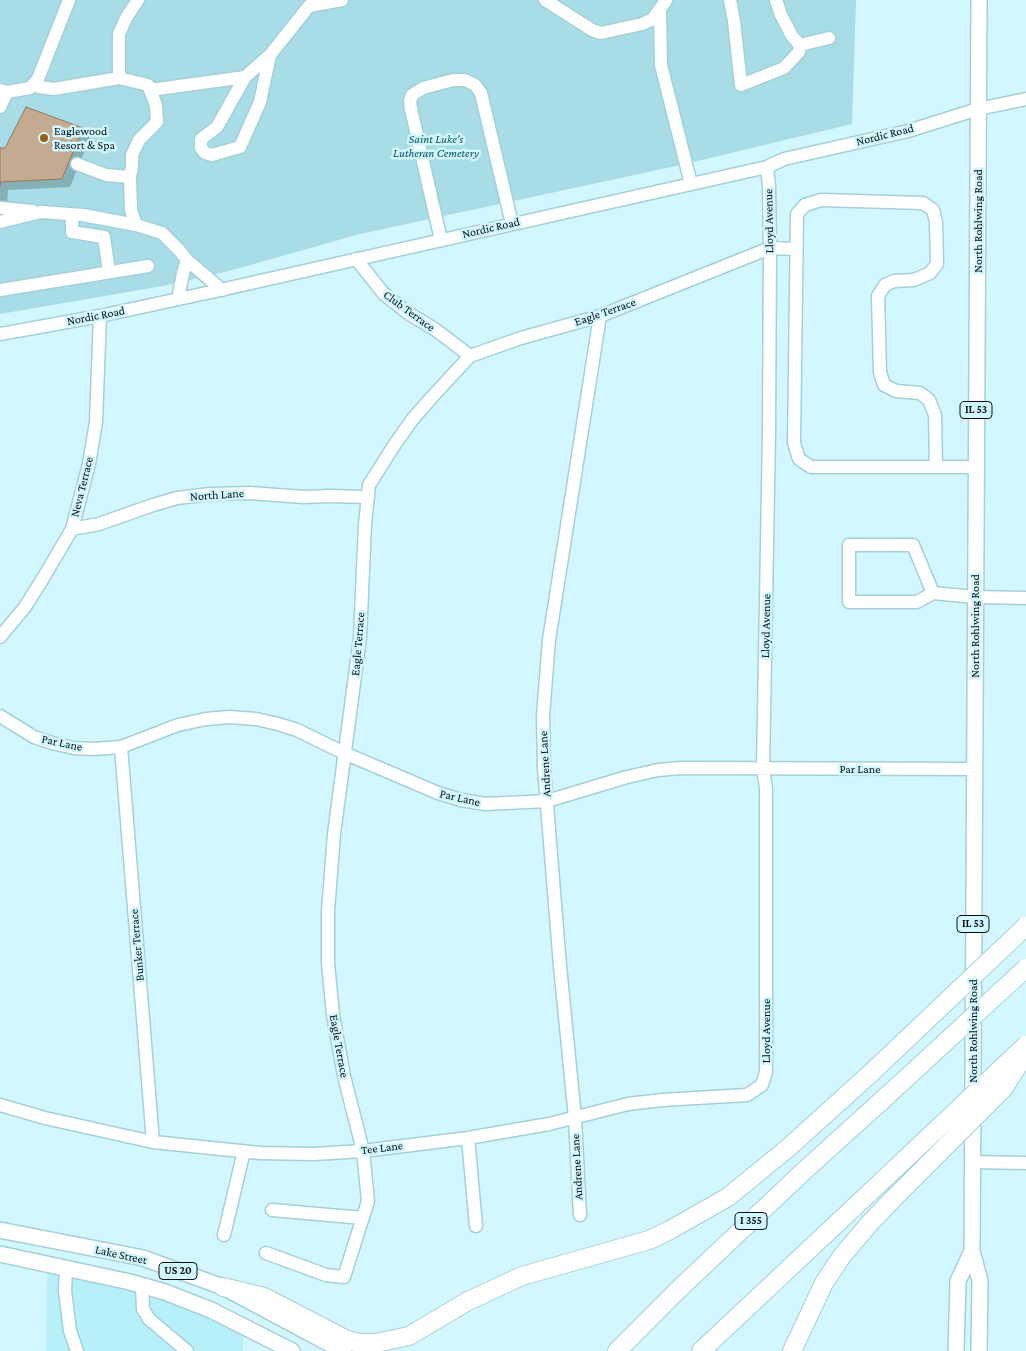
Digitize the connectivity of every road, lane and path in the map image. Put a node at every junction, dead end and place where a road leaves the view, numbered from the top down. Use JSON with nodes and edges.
{"nodes":[{"id":1,"x":69,"y":0,"type":"edge"},
{"id":2,"x":138,"y":0,"type":"edge"},
{"id":3,"x":342,"y":0,"type":"edge"},
{"id":4,"x":545,"y":0,"type":"edge"},
{"id":5,"x":730,"y":0,"type":"edge"},
{"id":6,"x":776,"y":0,"type":"edge"},
{"id":7,"x":980,"y":0,"type":"edge"},
{"id":8,"x":313,"y":3,"type":"edge"},
{"id":9,"x":663,"y":5,"type":"edge"},
{"id":10,"x":829,"y":38,"type":"dead end"},
{"id":11,"x":800,"y":45,"type":"junction"},
{"id":12,"x":270,"y":55,"type":"junction"},
{"id":13,"x":245,"y":77,"type":"junction"},
{"id":14,"x":119,"y":78,"type":"junction"},
{"id":15,"x":36,"y":85,"type":"junction"},
{"id":16,"x":150,"y":90,"type":"junction"},
{"id":17,"x":3,"y":91,"type":"edge"},
{"id":18,"x":1026,"y":99,"type":"edge"},
{"id":19,"x":0,"y":107,"type":"edge"},
{"id":20,"x":978,"y":109,"type":"junction"},
{"id":21,"x":77,"y":164,"type":"dead end"},
{"id":22,"x":767,"y":167,"type":"junction"},
{"id":23,"x":130,"y":177,"type":"junction"},
{"id":24,"x":690,"y":184,"type":"junction"},
{"id":25,"x":0,"y":208,"type":"edge"},
{"id":26,"x":41,"y":212,"type":"junction"},
{"id":27,"x":72,"y":214,"type":"junction"},
{"id":28,"x":0,"y":222,"type":"edge"},
{"id":29,"x":512,"y":224,"type":"junction"},
{"id":30,"x":136,"y":225,"type":"junction"},
{"id":31,"x":441,"y":240,"type":"junction"},
{"id":32,"x":770,"y":248,"type":"junction"},
{"id":33,"x":796,"y":249,"type":"junction"},
{"id":34,"x":356,"y":258,"type":"junction"},
{"id":35,"x":187,"y":260,"type":"junction"},
{"id":36,"x":148,"y":266,"type":"dead end"},
{"id":37,"x":109,"y":272,"type":"junction"},
{"id":38,"x":0,"y":290,"type":"edge"},
{"id":39,"x":222,"y":290,"type":"junction"},
{"id":40,"x":178,"y":299,"type":"junction"},
{"id":41,"x":100,"y":316,"type":"junction"},
{"id":42,"x":600,"y":316,"type":"junction"},
{"id":43,"x":0,"y":334,"type":"edge"},
{"id":44,"x":470,"y":356,"type":"junction"},
{"id":45,"x":936,"y":467,"type":"junction"},
{"id":46,"x":976,"y":467,"type":"junction"},
{"id":47,"x":368,"y":497,"type":"junction"},
{"id":48,"x":72,"y":529,"type":"junction"},
{"id":49,"x":933,"y":592,"type":"junction"},
{"id":50,"x":975,"y":596,"type":"junction"},
{"id":51,"x":1026,"y":598,"type":"edge"},
{"id":52,"x":0,"y":637,"type":"edge"},
{"id":53,"x":0,"y":716,"type":"edge"},
{"id":54,"x":121,"y":747,"type":"junction"},
{"id":55,"x":344,"y":753,"type":"junction"},
{"id":56,"x":763,"y":769,"type":"junction"},
{"id":57,"x":974,"y":769,"type":"junction"},
{"id":58,"x":547,"y":800,"type":"junction"},
{"id":59,"x":1026,"y":926,"type":"edge"},
{"id":60,"x":1026,"y":968,"type":"edge"},
{"id":61,"x":1026,"y":1045,"type":"edge"},
{"id":62,"x":1026,"y":1053,"type":"edge"},
{"id":63,"x":762,"y":1085,"type":"joint"},
{"id":64,"x":0,"y":1105,"type":"edge"},
{"id":65,"x":575,"y":1118,"type":"junction"},
{"id":66,"x":468,"y":1138,"type":"junction"},
{"id":67,"x":153,"y":1142,"type":"junction"},
{"id":68,"x":363,"y":1151,"type":"junction"},
{"id":69,"x":244,"y":1152,"type":"junction"},
{"id":70,"x":972,"y":1162,"type":"junction"},
{"id":71,"x":1026,"y":1163,"type":"edge"},
{"id":72,"x":272,"y":1210,"type":"dead end"},
{"id":73,"x":580,"y":1215,"type":"dead end"},
{"id":74,"x":363,"y":1218,"type":"junction"},
{"id":75,"x":476,"y":1226,"type":"dead end"},
{"id":76,"x":0,"y":1230,"type":"edge"},
{"id":77,"x":224,"y":1235,"type":"dead end"},
{"id":78,"x":972,"y":1251,"type":"junction"},
{"id":79,"x":266,"y":1253,"type":"dead end"},
{"id":80,"x":0,"y":1254,"type":"edge"},
{"id":81,"x":66,"y":1268,"type":"junction"},
{"id":82,"x":142,"y":1286,"type":"junction"},
{"id":83,"x":223,"y":1287,"type":"junction"},
{"id":84,"x":409,"y":1336,"type":"junction"},
{"id":85,"x":77,"y":1351,"type":"edge"},
{"id":86,"x":187,"y":1351,"type":"edge"},
{"id":87,"x":292,"y":1351,"type":"edge"},
{"id":88,"x":343,"y":1351,"type":"edge"},
{"id":89,"x":397,"y":1351,"type":"edge"},
{"id":90,"x":617,"y":1351,"type":"edge"},
{"id":91,"x":701,"y":1351,"type":"edge"},
{"id":92,"x":792,"y":1351,"type":"edge"},
{"id":93,"x":956,"y":1351,"type":"edge"},
{"id":94,"x":979,"y":1351,"type":"edge"}],
"edges":[{"from":1,"to":15,"type":"street"},
{"from":2,"to":14,"type":"street"},
{"from":3,"to":8,"type":"street"},
{"from":4,"to":9,"type":"street"},
{"from":5,"to":11,"type":"street"},
{"from":6,"to":11,"type":"street"},
{"from":7,"to":20,"type":"main road","name":"North Rohlwing Road","number":"IL 53"},
{"from":8,"to":12,"type":"street"},
{"from":9,"to":24,"type":"street"},
{"from":10,"to":11,"type":"street"},
{"from":12,"to":13,"type":"street"},
{"from":12,"to":13,"type":"street"},
{"from":13,"to":16,"type":"street"},
{"from":14,"to":15,"type":"street"},
{"from":14,"to":16,"type":"street"},
{"from":15,"to":17,"type":"street"},
{"from":16,"to":23,"type":"street"},
{"from":17,"to":19,"type":"street"},
{"from":18,"to":20,"type":"street","name":"Nordic Road"},
{"from":20,"to":22,"type":"street","name":"Nordic Road"},
{"from":20,"to":46,"type":"main road","name":"North Rohlwing Road","number":"IL 53"},
{"from":21,"to":23,"type":"street"},
{"from":22,"to":24,"type":"street","name":"Nordic Road"},
{"from":22,"to":32,"type":"street","name":"Lloyd Avenue"},
{"from":23,"to":30,"type":"street"},
{"from":24,"to":29,"type":"street","name":"Nordic Road"},
{"from":25,"to":26,"type":"street"},
{"from":26,"to":27,"type":"street"},
{"from":26,"to":28,"type":"street"},
{"from":27,"to":30,"type":"street"},
{"from":27,"to":37,"type":"street"},
{"from":29,"to":31,"type":"street","name":"Nordic Road"},
{"from":29,"to":31,"type":"street"},
{"from":30,"to":35,"type":"street"},
{"from":31,"to":34,"type":"street","name":"Nordic Road"},
{"from":32,"to":33,"type":"street"},
{"from":32,"to":42,"type":"street","name":"Eagle Terrace"},
{"from":32,"to":56,"type":"street","name":"Lloyd Avenue"},
{"from":33,"to":45,"type":"street"},
{"from":33,"to":45,"type":"street"},
{"from":34,"to":39,"type":"street","name":"Nordic Road"},
{"from":34,"to":44,"type":"street","name":"Club Terrace"},
{"from":35,"to":39,"type":"street"},
{"from":35,"to":40,"type":"street"},
{"from":36,"to":37,"type":"street"},
{"from":37,"to":38,"type":"street"},
{"from":39,"to":40,"type":"street","name":"Nordic Road"},
{"from":40,"to":41,"type":"street","name":"Nordic Road"},
{"from":41,"to":43,"type":"street","name":"Nordic Road"},
{"from":41,"to":48,"type":"street","name":"Neva Terrace"},
{"from":42,"to":44,"type":"street","name":"Eagle Terrace"},
{"from":42,"to":58,"type":"street","name":"Andrene Lane"},
{"from":44,"to":47,"type":"street","name":"Eagle Terrace"},
{"from":45,"to":46,"type":"street"},
{"from":46,"to":50,"type":"main road","name":"North Rohlwing Road","number":"IL 53"},
{"from":47,"to":48,"type":"street","name":"North Lane"},
{"from":47,"to":55,"type":"street","name":"Eagle Terrace"},
{"from":48,"to":52,"type":"street","name":"Neva Terrace"},
{"from":49,"to":49,"type":"street"},
{"from":49,"to":50,"type":"street"},
{"from":50,"to":51,"type":"street"},
{"from":50,"to":57,"type":"main road","name":"North Rohlwing Road","number":"IL 53"},
{"from":53,"to":54,"type":"street","name":"Par Lane"},
{"from":54,"to":55,"type":"street","name":"Par Lane"},
{"from":54,"to":67,"type":"street","name":"Bunker Terrace"},
{"from":55,"to":58,"type":"street","name":"Par Lane"},
{"from":55,"to":68,"type":"street","name":"Eagle Terrace"},
{"from":56,"to":57,"type":"street","name":"Par Lane"},
{"from":56,"to":58,"type":"street","name":"Par Lane"},
{"from":56,"to":63,"type":"street","name":"Lloyd Avenue"},
{"from":57,"to":70,"type":"main road","name":"North Rohlwing Road","number":"IL 53"},
{"from":58,"to":65,"type":"street","name":"Andrene Lane"},
{"from":59,"to":84,"type":"highway","bridge":true},
{"from":60,"to":90,"type":"highway","number":"I 355","bridge":true},
{"from":61,"to":91,"type":"highway","bridge":true},
{"from":62,"to":92,"type":"highway","bridge":true},
{"from":63,"to":65,"type":"street","name":"Tee Lane"},
{"from":64,"to":67,"type":"street","name":"Tee Lane"},
{"from":65,"to":66,"type":"street","name":"Tee Lane"},
{"from":65,"to":73,"type":"street","name":"Andrene Lane"},
{"from":66,"to":68,"type":"street","name":"Tee Lane"},
{"from":66,"to":75,"type":"street"},
{"from":67,"to":69,"type":"street","name":"Tee Lane"},
{"from":68,"to":69,"type":"street","name":"Tee Lane"},
{"from":68,"to":74,"type":"street","name":"Eagle Terrace"},
{"from":69,"to":77,"type":"street"},
{"from":70,"to":71,"type":"street"},
{"from":70,"to":78,"type":"main road","name":"North Rohlwing Road","number":"IL 53"},
{"from":72,"to":74,"type":"street"},
{"from":74,"to":79,"type":"street","name":"Eagle Terrace"},
{"from":76,"to":83,"type":"main road","name":"Lake Street","number":"US 20"},
{"from":78,"to":93,"type":"main road","name":"North Rohlwing Road","number":"IL 53"},
{"from":78,"to":94,"type":"main road","name":"North Rohlwing Road","number":"IL 53"},
{"from":80,"to":81,"type":"main road","name":"Lake Street","number":"US 20"},
{"from":81,"to":82,"type":"main road","name":"Lake Street","number":"US 20"},
{"from":81,"to":85,"type":"street"},
{"from":82,"to":86,"type":"street"},
{"from":82,"to":87,"type":"main road","name":"Lake Street","number":"US 20"},
{"from":83,"to":84,"type":"highway"},
{"from":83,"to":88,"type":"main road","name":"Lake Street","number":"US 20"},
{"from":84,"to":89,"type":"highway"}]}
